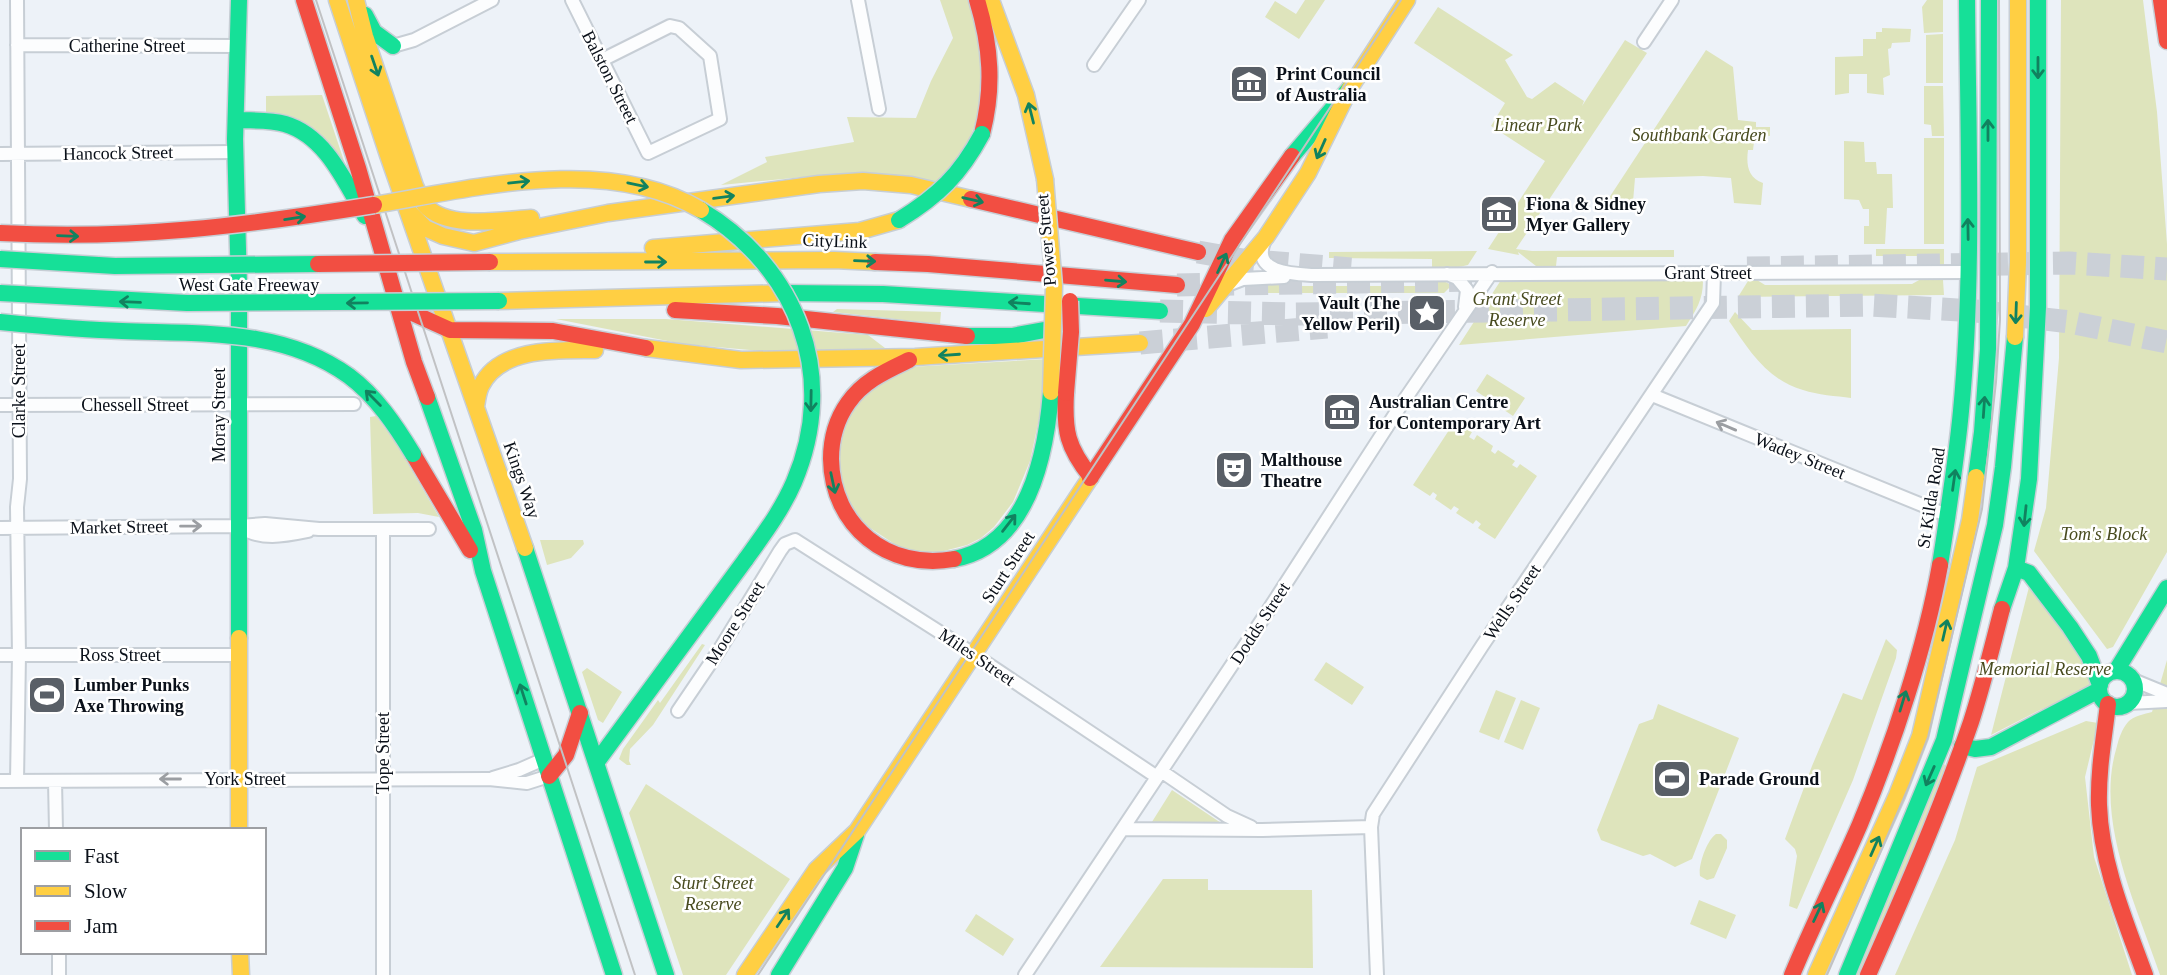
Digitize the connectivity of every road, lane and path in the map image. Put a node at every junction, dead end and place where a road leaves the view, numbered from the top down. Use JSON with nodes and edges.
{"nodes":[{"id":1,"x":17,"y":0,"type":"edge"},
{"id":2,"x":239,"y":0,"type":"edge"},
{"id":3,"x":304,"y":0,"type":"edge"},
{"id":4,"x":337,"y":0,"type":"edge"},
{"id":5,"x":356,"y":0,"type":"edge"},
{"id":6,"x":492,"y":0,"type":"edge"},
{"id":7,"x":572,"y":0,"type":"edge"},
{"id":8,"x":858,"y":0,"type":"edge"},
{"id":9,"x":977,"y":0,"type":"edge"},
{"id":10,"x":991,"y":0,"type":"edge"},
{"id":11,"x":1007,"y":0,"type":"edge"},
{"id":12,"x":1139,"y":0,"type":"edge"},
{"id":13,"x":1672,"y":0,"type":"edge"},
{"id":14,"x":1968,"y":0,"type":"edge"},
{"id":15,"x":1989,"y":0,"type":"edge"},
{"id":16,"x":2018,"y":0,"type":"edge"},
{"id":17,"x":2038,"y":0,"type":"edge"},
{"id":18,"x":2161,"y":0,"type":"edge"},
{"id":19,"x":1404,"y":3,"type":"edge"},
{"id":20,"x":1016,"y":21,"type":"dead end"},
{"id":21,"x":2167,"y":41,"type":"edge"},
{"id":22,"x":1644,"y":42,"type":"dead end"},
{"id":23,"x":17,"y":45,"type":"junction"},
{"id":24,"x":237,"y":46,"type":"junction"},
{"id":25,"x":393,"y":46,"type":"joint"},
{"id":26,"x":602,"y":60,"type":"junction"},
{"id":27,"x":1031,"y":61,"type":"dead end"},
{"id":28,"x":1094,"y":65,"type":"dead end"},
{"id":29,"x":1350,"y":88,"type":"junction"},
{"id":30,"x":879,"y":109,"type":"dead end"},
{"id":31,"x":236,"y":120,"type":"junction"},
{"id":32,"x":235,"y":152,"type":"junction"},
{"id":33,"x":0,"y":154,"type":"edge"},
{"id":34,"x":18,"y":154,"type":"junction"},
{"id":35,"x":1053,"y":179,"type":"junction"},
{"id":36,"x":1988,"y":190,"type":"junction"},
{"id":37,"x":1968,"y":197,"type":"junction"},
{"id":38,"x":407,"y":210,"type":"junction"},
{"id":39,"x":608,"y":213,"type":"junction"},
{"id":40,"x":0,"y":233,"type":"edge"},
{"id":41,"x":1067,"y":235,"type":"dead end"},
{"id":42,"x":1266,"y":236,"type":"junction"},
{"id":43,"x":377,"y":237,"type":"junction"},
{"id":44,"x":494,"y":239,"type":"junction"},
{"id":45,"x":1198,"y":252,"type":"tunnel mouth"},
{"id":46,"x":0,"y":259,"type":"edge"},
{"id":47,"x":490,"y":262,"type":"junction"},
{"id":48,"x":1069,"y":264,"type":"dead end"},
{"id":49,"x":1492,"y":272,"type":"junction"},
{"id":50,"x":1968,"y":272,"type":"junction"},
{"id":51,"x":1714,"y":273,"type":"junction"},
{"id":52,"x":1447,"y":274,"type":"junction"},
{"id":53,"x":1313,"y":275,"type":"junction"},
{"id":54,"x":433,"y":281,"type":"junction"},
{"id":55,"x":1177,"y":285,"type":"tunnel mouth"},
{"id":56,"x":1227,"y":286,"type":"junction"},
{"id":57,"x":0,"y":293,"type":"edge"},
{"id":58,"x":499,"y":301,"type":"junction"},
{"id":59,"x":1070,"y":301,"type":"junction"},
{"id":60,"x":397,"y":306,"type":"junction"},
{"id":61,"x":1160,"y":311,"type":"tunnel mouth"},
{"id":62,"x":1461,"y":317,"type":"junction"},
{"id":63,"x":0,"y":322,"type":"edge"},
{"id":64,"x":1192,"y":324,"type":"junction"},
{"id":65,"x":1055,"y":328,"type":"junction"},
{"id":66,"x":450,"y":330,"type":"junction"},
{"id":67,"x":1140,"y":343,"type":"tunnel mouth"},
{"id":68,"x":671,"y":352,"type":"junction"},
{"id":69,"x":915,"y":357,"type":"junction"},
{"id":70,"x":1059,"y":392,"type":"junction"},
{"id":71,"x":1652,"y":395,"type":"junction"},
{"id":72,"x":354,"y":404,"type":"dead end"},
{"id":73,"x":0,"y":405,"type":"edge"},
{"id":74,"x":18,"y":405,"type":"junction"},
{"id":75,"x":239,"y":405,"type":"junction"},
{"id":76,"x":476,"y":407,"type":"junction"},
{"id":77,"x":1091,"y":477,"type":"junction"},
{"id":78,"x":1948,"y":516,"type":"junction"},
{"id":79,"x":1970,"y":520,"type":"junction"},
{"id":80,"x":1995,"y":525,"type":"junction"},
{"id":81,"x":239,"y":526,"type":"junction"},
{"id":82,"x":0,"y":528,"type":"edge"},
{"id":83,"x":17,"y":528,"type":"junction"},
{"id":84,"x":429,"y":529,"type":"dead end"},
{"id":85,"x":383,"y":530,"type":"junction"},
{"id":86,"x":795,"y":540,"type":"joint"},
{"id":87,"x":2016,"y":568,"type":"junction"},
{"id":88,"x":483,"y":571,"type":"junction"},
{"id":89,"x":2167,"y":588,"type":"edge"},
{"id":90,"x":2004,"y":601,"type":"junction"},
{"id":91,"x":2080,"y":643,"type":"junction"},
{"id":92,"x":0,"y":655,"type":"edge"},
{"id":93,"x":19,"y":655,"type":"junction"},
{"id":94,"x":239,"y":655,"type":"junction"},
{"id":95,"x":974,"y":655,"type":"junction"},
{"id":96,"x":2123,"y":674,"type":"junction"},
{"id":97,"x":2167,"y":694,"type":"edge"},
{"id":98,"x":2103,"y":696,"type":"junction"},
{"id":99,"x":2167,"y":701,"type":"edge"},
{"id":100,"x":2127,"y":704,"type":"junction"},
{"id":101,"x":678,"y":711,"type":"dead end"},
{"id":102,"x":580,"y":713,"type":"junction"},
{"id":103,"x":1920,"y":736,"type":"junction"},
{"id":104,"x":1944,"y":740,"type":"junction"},
{"id":105,"x":1962,"y":746,"type":"junction"},
{"id":106,"x":544,"y":759,"type":"junction"},
{"id":107,"x":2100,"y":759,"type":"junction"},
{"id":108,"x":596,"y":763,"type":"junction"},
{"id":109,"x":1159,"y":774,"type":"junction"},
{"id":110,"x":550,"y":776,"type":"junction"},
{"id":111,"x":489,"y":779,"type":"junction"},
{"id":112,"x":239,"y":780,"type":"junction"},
{"id":113,"x":383,"y":780,"type":"junction"},
{"id":114,"x":0,"y":781,"type":"edge"},
{"id":115,"x":17,"y":781,"type":"junction"},
{"id":116,"x":55,"y":781,"type":"junction"},
{"id":117,"x":1371,"y":827,"type":"junction"},
{"id":118,"x":57,"y":828,"type":"edge"},
{"id":119,"x":239,"y":828,"type":"edge"},
{"id":120,"x":1124,"y":829,"type":"junction"},
{"id":121,"x":1262,"y":830,"type":"junction"},
{"id":122,"x":857,"y":831,"type":"junction"},
{"id":123,"x":1375,"y":950,"type":"junction"},
{"id":124,"x":59,"y":954,"type":"edge"},
{"id":125,"x":1026,"y":974,"type":"edge"},
{"id":126,"x":59,"y":975,"type":"edge"},
{"id":127,"x":383,"y":975,"type":"edge"},
{"id":128,"x":614,"y":975,"type":"edge"},
{"id":129,"x":666,"y":975,"type":"edge"},
{"id":130,"x":745,"y":975,"type":"edge"},
{"id":131,"x":779,"y":975,"type":"edge"},
{"id":132,"x":1372,"y":975,"type":"edge"},
{"id":133,"x":1377,"y":975,"type":"edge"},
{"id":134,"x":1792,"y":975,"type":"edge"},
{"id":135,"x":1816,"y":975,"type":"edge"},
{"id":136,"x":1847,"y":975,"type":"edge"},
{"id":137,"x":1868,"y":975,"type":"edge"},
{"id":138,"x":2145,"y":975,"type":"edge"}],
"edges":[{"from":1,"to":23,"type":"street","name":"Clarke Street"},
{"from":2,"to":24,"type":"main road","name":"Moray Street"},
{"from":3,"to":43,"type":"main road"},
{"from":4,"to":38,"type":"main road","name":"Kings Way"},
{"from":5,"to":25,"type":"main road"},
{"from":5,"to":39,"type":"main road","one_way":true},
{"from":6,"to":25,"type":"street"},
{"from":7,"to":26,"type":"street","name":"Balston Street"},
{"from":8,"to":30,"type":"street"},
{"from":9,"to":47,"type":"main road","bridge":true},
{"from":35,"to":10,"type":"main road","name":"Power Street","one_way":true},
{"from":11,"to":20,"type":"main road"},
{"from":12,"to":28,"type":"street"},
{"from":13,"to":22,"type":"street"},
{"from":14,"to":37,"type":"main road","name":"St Kilda Road"},
{"from":36,"to":15,"type":"main road","one_way":true},
{"from":16,"to":80,"type":"main road","one_way":true},
{"from":17,"to":87,"type":"main road","one_way":true},
{"from":18,"to":21,"type":"main road"},
{"from":19,"to":29,"type":"main road","name":"Sturt Street"},
{"from":23,"to":24,"type":"street","name":"Catherine Street"},
{"from":23,"to":34,"type":"street","name":"Clarke Street"},
{"from":24,"to":31,"type":"main road","name":"Moray Street"},
{"from":26,"to":26,"type":"street","name":"Balston Street"},
{"from":27,"to":35,"type":"main road","name":"Power Street"},
{"from":29,"to":42,"type":"main road","name":"Sturt Street","one_way":true},
{"from":64,"to":29,"type":"main road","name":"Sturt Street","one_way":true},
{"from":31,"to":32,"type":"main road","name":"Moray Street"},
{"from":31,"to":43,"type":"main road"},
{"from":32,"to":34,"type":"street","name":"Hancock Street"},
{"from":32,"to":75,"type":"main road","name":"Moray Street"},
{"from":33,"to":34,"type":"street","name":"Hancock Street"},
{"from":34,"to":74,"type":"street","name":"Clarke Street"},
{"from":35,"to":41,"type":"main road","name":"Power Street"},
{"from":35,"to":65,"type":"main road","name":"Power Street","bridge":true},
{"from":36,"to":37,"type":"main road"},
{"from":79,"to":36,"type":"main road","one_way":true},
{"from":50,"to":37,"type":"main road","name":"St Kilda Road","one_way":true},
{"from":38,"to":44,"type":"main road"},
{"from":38,"to":54,"type":"main road","name":"Kings Way"},
{"from":39,"to":44,"type":"main road"},
{"from":39,"to":45,"type":"main road","one_way":true},
{"from":40,"to":108,"type":"main road","one_way":true,"bridge":true},
{"from":42,"to":53,"type":"street","name":"Grant Street"},
{"from":42,"to":56,"type":"main road","name":"Sturt Street"},
{"from":43,"to":60,"type":"main road"},
{"from":44,"to":54,"type":"main road"},
{"from":46,"to":47,"type":"main road","name":"West Gate Freeway","bridge":true},
{"from":47,"to":55,"type":"main road","name":"CityLink","one_way":true,"bridge":true},
{"from":48,"to":59,"type":"main road","name":"Power Street"},
{"from":49,"to":51,"type":"street","name":"Grant Street"},
{"from":49,"to":52,"type":"street","name":"Grant Street"},
{"from":49,"to":62,"type":"street","name":"Dodds Street"},
{"from":50,"to":51,"type":"street","name":"Grant Street"},
{"from":78,"to":50,"type":"main road","name":"St Kilda Road","one_way":true},
{"from":51,"to":71,"type":"street","name":"Wells Street"},
{"from":52,"to":53,"type":"street","name":"Grant Street"},
{"from":52,"to":62,"type":"street"},
{"from":53,"to":56,"type":"street","name":"Grant Street"},
{"from":54,"to":60,"type":"main road"},
{"from":54,"to":66,"type":"main road","name":"Kings Way"},
{"from":56,"to":64,"type":"main road","name":"Sturt Street"},
{"from":58,"to":57,"type":"main road","name":"West Gate Freeway","one_way":true,"bridge":true},
{"from":61,"to":58,"type":"main road","one_way":true},
{"from":58,"to":65,"type":"main road"},
{"from":59,"to":65,"type":"main road","bridge":true},
{"from":59,"to":70,"type":"main road","name":"Power Street","bridge":true},
{"from":60,"to":66,"type":"main road"},
{"from":60,"to":88,"type":"main road"},
{"from":62,"to":109,"type":"street","name":"Dodds Street"},
{"from":88,"to":63,"type":"main road","one_way":true,"bridge":true},
{"from":64,"to":77,"type":"main road","name":"Sturt Street"},
{"from":65,"to":70,"type":"main road","name":"Power Street","bridge":true},
{"from":66,"to":68,"type":"main road"},
{"from":66,"to":76,"type":"main road","name":"Kings Way"},
{"from":67,"to":69,"type":"main road","one_way":true},
{"from":68,"to":69,"type":"main road"},
{"from":68,"to":76,"type":"main road"},
{"from":69,"to":70,"type":"main road","one_way":true},
{"from":70,"to":77,"type":"main road","name":"Power Street"},
{"from":78,"to":71,"type":"street","name":"Wadey Street","one_way":true},
{"from":71,"to":117,"type":"street","name":"Wells Street"},
{"from":72,"to":75,"type":"street","name":"Chessell Street"},
{"from":73,"to":74,"type":"street","name":"Chessell Street"},
{"from":74,"to":75,"type":"street","name":"Chessell Street"},
{"from":74,"to":83,"type":"street","name":"Clarke Street"},
{"from":75,"to":81,"type":"main road","name":"Moray Street"},
{"from":76,"to":102,"type":"main road","name":"Kings Way"},
{"from":77,"to":95,"type":"main road","name":"Sturt Street"},
{"from":78,"to":79,"type":"main road"},
{"from":134,"to":78,"type":"main road","name":"St Kilda Road","one_way":true},
{"from":103,"to":79,"type":"main road","one_way":true},
{"from":80,"to":90,"type":"main road"},
{"from":80,"to":104,"type":"main road"},
{"from":83,"to":81,"type":"street","name":"Market Street","one_way":true},
{"from":81,"to":85,"type":"street","name":"Market Street"},
{"from":81,"to":94,"type":"main road","name":"Moray Street"},
{"from":82,"to":83,"type":"street","name":"Market Street"},
{"from":83,"to":93,"type":"street","name":"Clarke Street"},
{"from":84,"to":85,"type":"street","name":"Market Street"},
{"from":85,"to":113,"type":"street","name":"Tope Street"},
{"from":86,"to":95,"type":"street","name":"Miles Street"},
{"from":86,"to":101,"type":"street","name":"Moore Street"},
{"from":87,"to":90,"type":"main road"},
{"from":87,"to":91,"type":"main road"},
{"from":106,"to":88,"type":"main road","one_way":true},
{"from":89,"to":96,"type":"main road"},
{"from":90,"to":105,"type":"main road"},
{"from":91,"to":96,"type":"main road"},
{"from":91,"to":98,"type":"main road"},
{"from":92,"to":93,"type":"street","name":"Ross Street"},
{"from":93,"to":94,"type":"street","name":"Ross Street"},
{"from":93,"to":115,"type":"street","name":"Clarke Street"},
{"from":94,"to":112,"type":"main road","name":"Moray Street"},
{"from":95,"to":109,"type":"street","name":"Miles Street"},
{"from":95,"to":122,"type":"main road","name":"Sturt Street"},
{"from":96,"to":97,"type":"street"},
{"from":96,"to":98,"type":"main road"},
{"from":96,"to":100,"type":"main road"},
{"from":98,"to":100,"type":"main road"},
{"from":98,"to":105,"type":"main road"},
{"from":98,"to":107,"type":"main road"},
{"from":99,"to":100,"type":"street"},
{"from":100,"to":107,"type":"main road"},
{"from":102,"to":108,"type":"main road","name":"Kings Way"},
{"from":102,"to":110,"type":"main road"},
{"from":103,"to":104,"type":"main road"},
{"from":135,"to":103,"type":"main road","one_way":true},
{"from":104,"to":105,"type":"main road"},
{"from":104,"to":136,"type":"main road","one_way":true},
{"from":105,"to":137,"type":"main road"},
{"from":106,"to":110,"type":"main road"},
{"from":106,"to":111,"type":"street","name":"York Street"},
{"from":107,"to":138,"type":"main road"},
{"from":108,"to":129,"type":"main road","name":"Kings Way"},
{"from":109,"to":120,"type":"street","name":"Dodds Street"},
{"from":109,"to":121,"type":"street","name":"Miles Street"},
{"from":110,"to":111,"type":"street","name":"York Street"},
{"from":110,"to":128,"type":"main road"},
{"from":111,"to":113,"type":"street","name":"York Street"},
{"from":112,"to":113,"type":"street","name":"York Street"},
{"from":112,"to":116,"type":"street","name":"York Street","one_way":true},
{"from":112,"to":119,"type":"main road","name":"Moray Street"},
{"from":113,"to":127,"type":"street","name":"Tope Street"},
{"from":114,"to":115,"type":"street","name":"York Street"},
{"from":115,"to":116,"type":"street","name":"York Street"},
{"from":116,"to":118,"type":"street"},
{"from":117,"to":121,"type":"street","name":"Miles Street"},
{"from":117,"to":123,"type":"street","name":"Wells Street"},
{"from":120,"to":121,"type":"street","name":"Miles Street"},
{"from":120,"to":125,"type":"street","name":"Dodds Street"},
{"from":130,"to":122,"type":"main road","name":"Sturt Street","one_way":true},
{"from":122,"to":131,"type":"main road","name":"Sturt Street"},
{"from":123,"to":132,"type":"street","name":"Wells Street"},
{"from":123,"to":133,"type":"street","name":"Wells Street"},
{"from":124,"to":126,"type":"street"}]}
